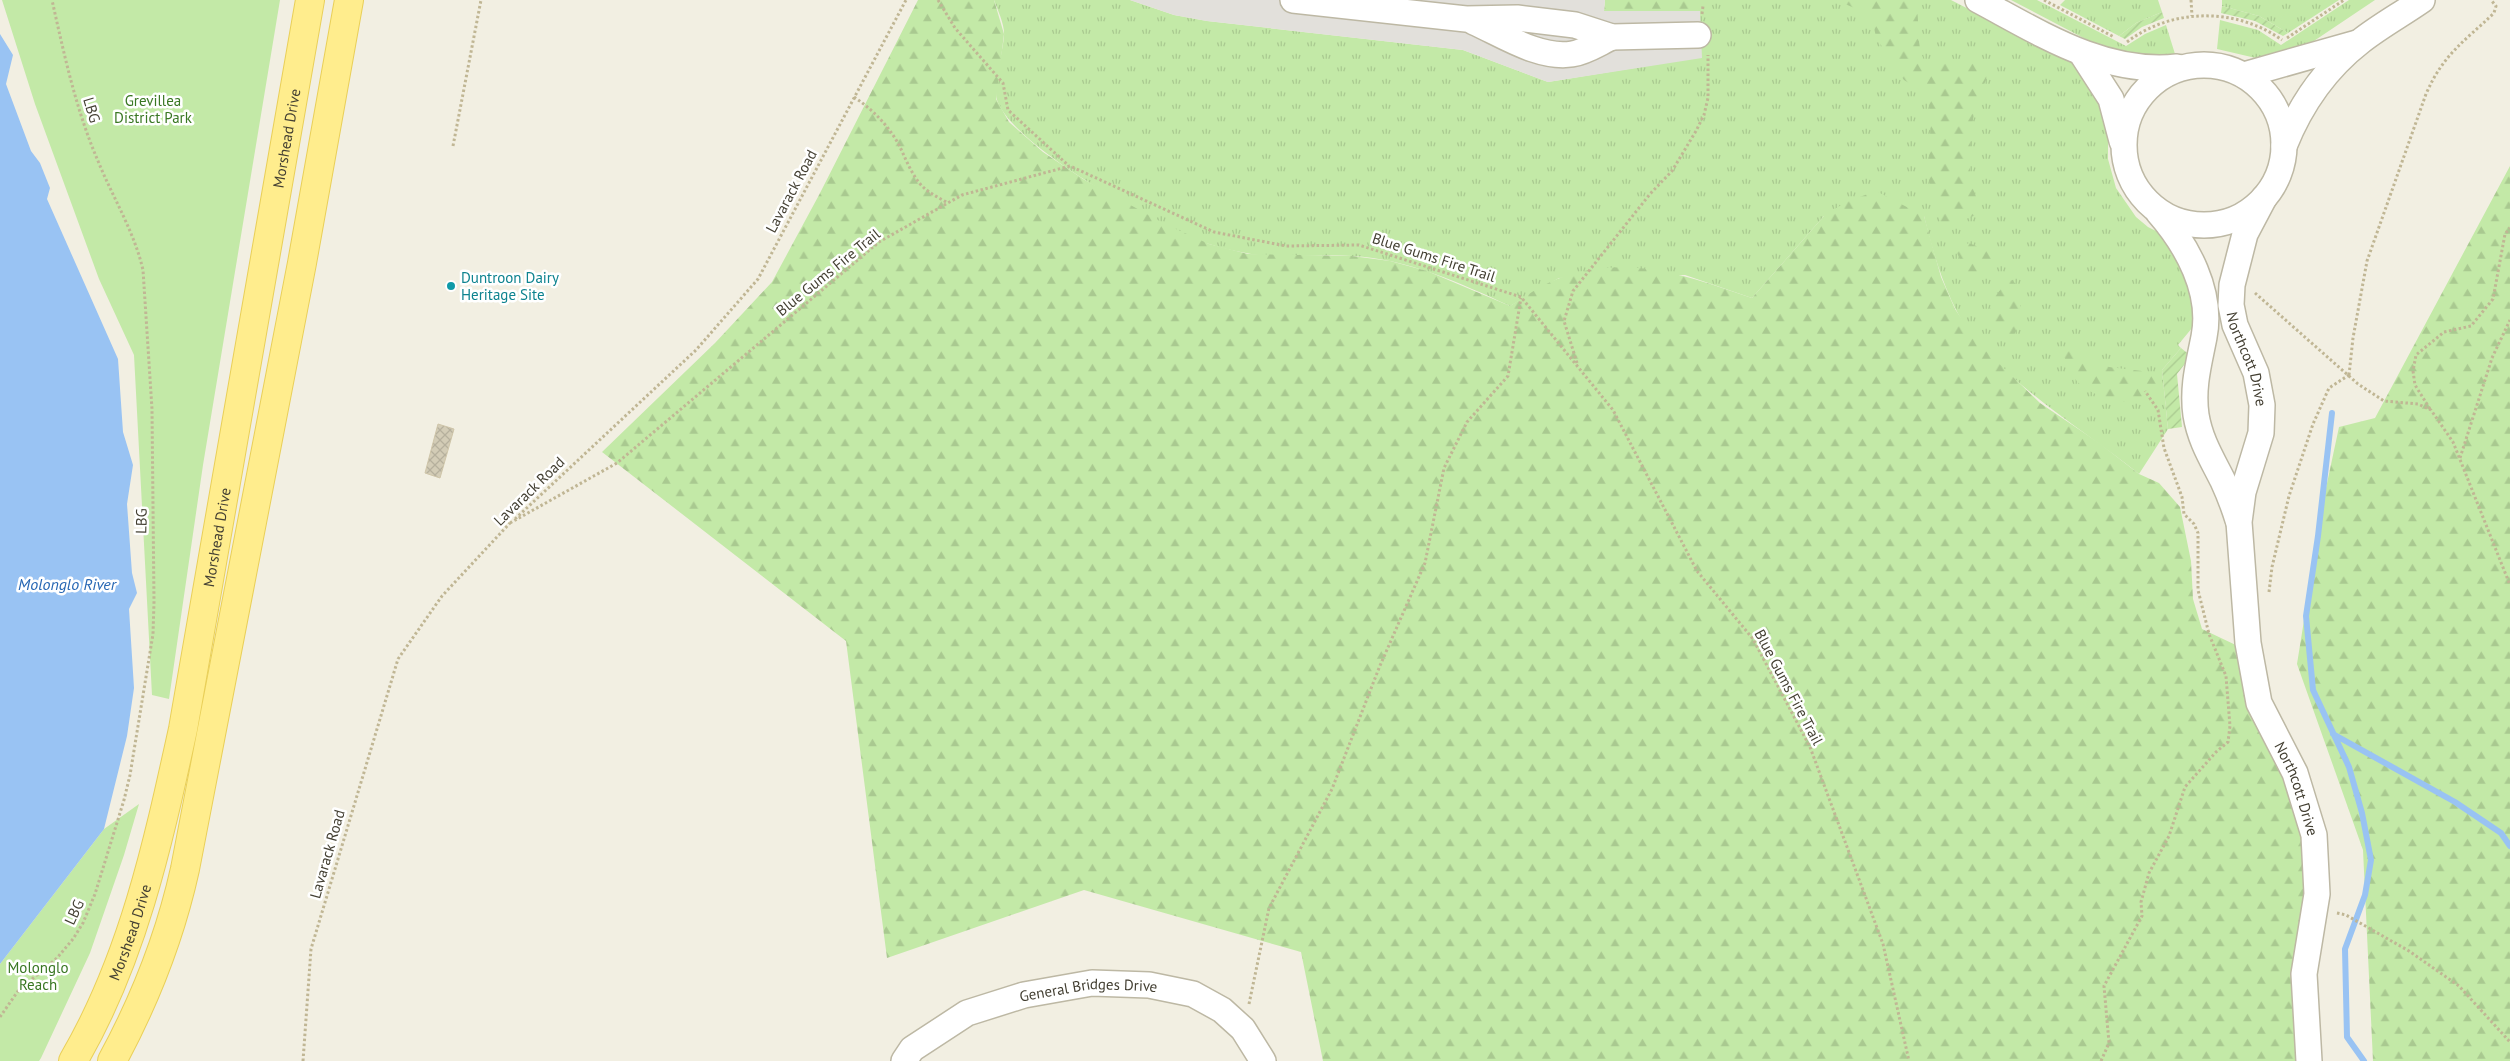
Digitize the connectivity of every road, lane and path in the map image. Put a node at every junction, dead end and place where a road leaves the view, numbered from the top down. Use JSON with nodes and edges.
{"nodes":[{"id":1,"x":52,"y":0,"type":"edge"},
{"id":2,"x":310,"y":0,"type":"edge"},
{"id":3,"x":349,"y":0,"type":"edge"},
{"id":4,"x":481,"y":0,"type":"edge"},
{"id":5,"x":906,"y":0,"type":"edge"},
{"id":6,"x":938,"y":0,"type":"edge"},
{"id":7,"x":1293,"y":0,"type":"edge"},
{"id":8,"x":1978,"y":0,"type":"edge"},
{"id":9,"x":2044,"y":0,"type":"edge"},
{"id":10,"x":2191,"y":0,"type":"edge"},
{"id":11,"x":2344,"y":0,"type":"edge"},
{"id":12,"x":2422,"y":0,"type":"edge"},
{"id":13,"x":2491,"y":0,"type":"edge"},
{"id":14,"x":1703,"y":6,"type":"dead end"},
{"id":15,"x":2192,"y":16,"type":"junction"},
{"id":16,"x":1703,"y":36,"type":"junction"},
{"id":17,"x":2117,"y":38,"type":"dead end"},
{"id":18,"x":2125,"y":42,"type":"dead end"},
{"id":19,"x":2360,"y":42,"type":"junction"},
{"id":20,"x":2082,"y":54,"type":"junction"},
{"id":21,"x":2184,"y":67,"type":"junction"},
{"id":22,"x":2244,"y":75,"type":"junction"},
{"id":23,"x":854,"y":97,"type":"junction"},
{"id":24,"x":453,"y":146,"type":"dead end"},
{"id":25,"x":2284,"y":146,"type":"junction"},
{"id":26,"x":2124,"y":149,"type":"junction"},
{"id":27,"x":1070,"y":166,"type":"junction"},
{"id":28,"x":2264,"y":198,"type":"junction"},
{"id":29,"x":948,"y":203,"type":"junction"},
{"id":30,"x":2155,"y":209,"type":"junction"},
{"id":31,"x":2510,"y":228,"type":"edge"},
{"id":32,"x":2234,"y":272,"type":"junction"},
{"id":33,"x":1521,"y":297,"type":"junction"},
{"id":34,"x":2510,"y":320,"type":"edge"},
{"id":35,"x":1577,"y":366,"type":"junction"},
{"id":36,"x":2349,"y":375,"type":"junction"},
{"id":37,"x":2145,"y":391,"type":"dead end"},
{"id":38,"x":2431,"y":410,"type":"junction"},
{"id":39,"x":2460,"y":459,"type":"junction"},
{"id":40,"x":2239,"y":522,"type":"junction"},
{"id":41,"x":510,"y":523,"type":"junction"},
{"id":42,"x":2510,"y":585,"type":"edge"},
{"id":43,"x":2269,"y":594,"type":"dead end"},
{"id":44,"x":2332,"y":912,"type":"dead end"},
{"id":45,"x":0,"y":1017,"type":"edge"},
{"id":46,"x":1244,"y":1030,"type":"junction"},
{"id":47,"x":2510,"y":1042,"type":"edge"},
{"id":48,"x":73,"y":1061,"type":"edge"},
{"id":49,"x":112,"y":1061,"type":"edge"},
{"id":50,"x":303,"y":1061,"type":"edge"},
{"id":51,"x":904,"y":1061,"type":"edge"},
{"id":52,"x":1263,"y":1061,"type":"edge"},
{"id":53,"x":1909,"y":1061,"type":"edge"},
{"id":54,"x":2101,"y":1061,"type":"edge"},
{"id":55,"x":2308,"y":1061,"type":"edge"}],
"edges":[{"from":1,"to":45,"type":"path","name":"LBG"},
{"from":2,"to":48,"type":"main road","name":"Morshead Drive"},
{"from":3,"to":49,"type":"main road","name":"Morshead Drive"},
{"from":4,"to":24,"type":"path"},
{"from":5,"to":23,"type":"path","name":"Lavarack Road"},
{"from":6,"to":27,"type":"path"},
{"from":7,"to":16,"type":"street"},
{"from":8,"to":20,"type":"street"},
{"from":9,"to":17,"type":"path"},
{"from":10,"to":15,"type":"path"},
{"from":11,"to":15,"type":"path"},
{"from":12,"to":19,"type":"street"},
{"from":13,"to":36,"type":"path"},
{"from":14,"to":16,"type":"path"},
{"from":15,"to":18,"type":"path"},
{"from":16,"to":35,"type":"path"},
{"from":19,"to":22,"type":"street"},
{"from":19,"to":25,"type":"street"},
{"from":20,"to":21,"type":"street"},
{"from":20,"to":26,"type":"street"},
{"from":21,"to":22,"type":"street"},
{"from":21,"to":26,"type":"street"},
{"from":22,"to":25,"type":"street"},
{"from":23,"to":29,"type":"path"},
{"from":23,"to":41,"type":"path","name":"Lavarack Road"},
{"from":25,"to":28,"type":"street"},
{"from":26,"to":30,"type":"street"},
{"from":27,"to":29,"type":"path","name":"Blue Gums Fire Trail"},
{"from":27,"to":33,"type":"path","name":"Blue Gums Fire Trail"},
{"from":28,"to":30,"type":"street"},
{"from":28,"to":32,"type":"street","name":"Northcott Drive"},
{"from":29,"to":41,"type":"path","name":"Blue Gums Fire Trail"},
{"from":30,"to":40,"type":"street","name":"Northcott Drive"},
{"from":31,"to":38,"type":"path"},
{"from":32,"to":36,"type":"path"},
{"from":32,"to":40,"type":"street","name":"Northcott Drive"},
{"from":33,"to":35,"type":"path","name":"Blue Gums Fire Trail"},
{"from":33,"to":46,"type":"path"},
{"from":34,"to":39,"type":"path"},
{"from":35,"to":53,"type":"path","name":"Blue Gums Fire Trail"},
{"from":36,"to":38,"type":"path"},
{"from":36,"to":43,"type":"path"},
{"from":37,"to":54,"type":"path"},
{"from":38,"to":39,"type":"path"},
{"from":39,"to":42,"type":"path"},
{"from":40,"to":55,"type":"street","name":"Northcott Drive"},
{"from":41,"to":50,"type":"path","name":"Lavarack Road"},
{"from":44,"to":47,"type":"path"},
{"from":46,"to":51,"type":"street","name":"General Bridges Drive"},
{"from":46,"to":52,"type":"street","name":"General Bridges Drive"}]}
